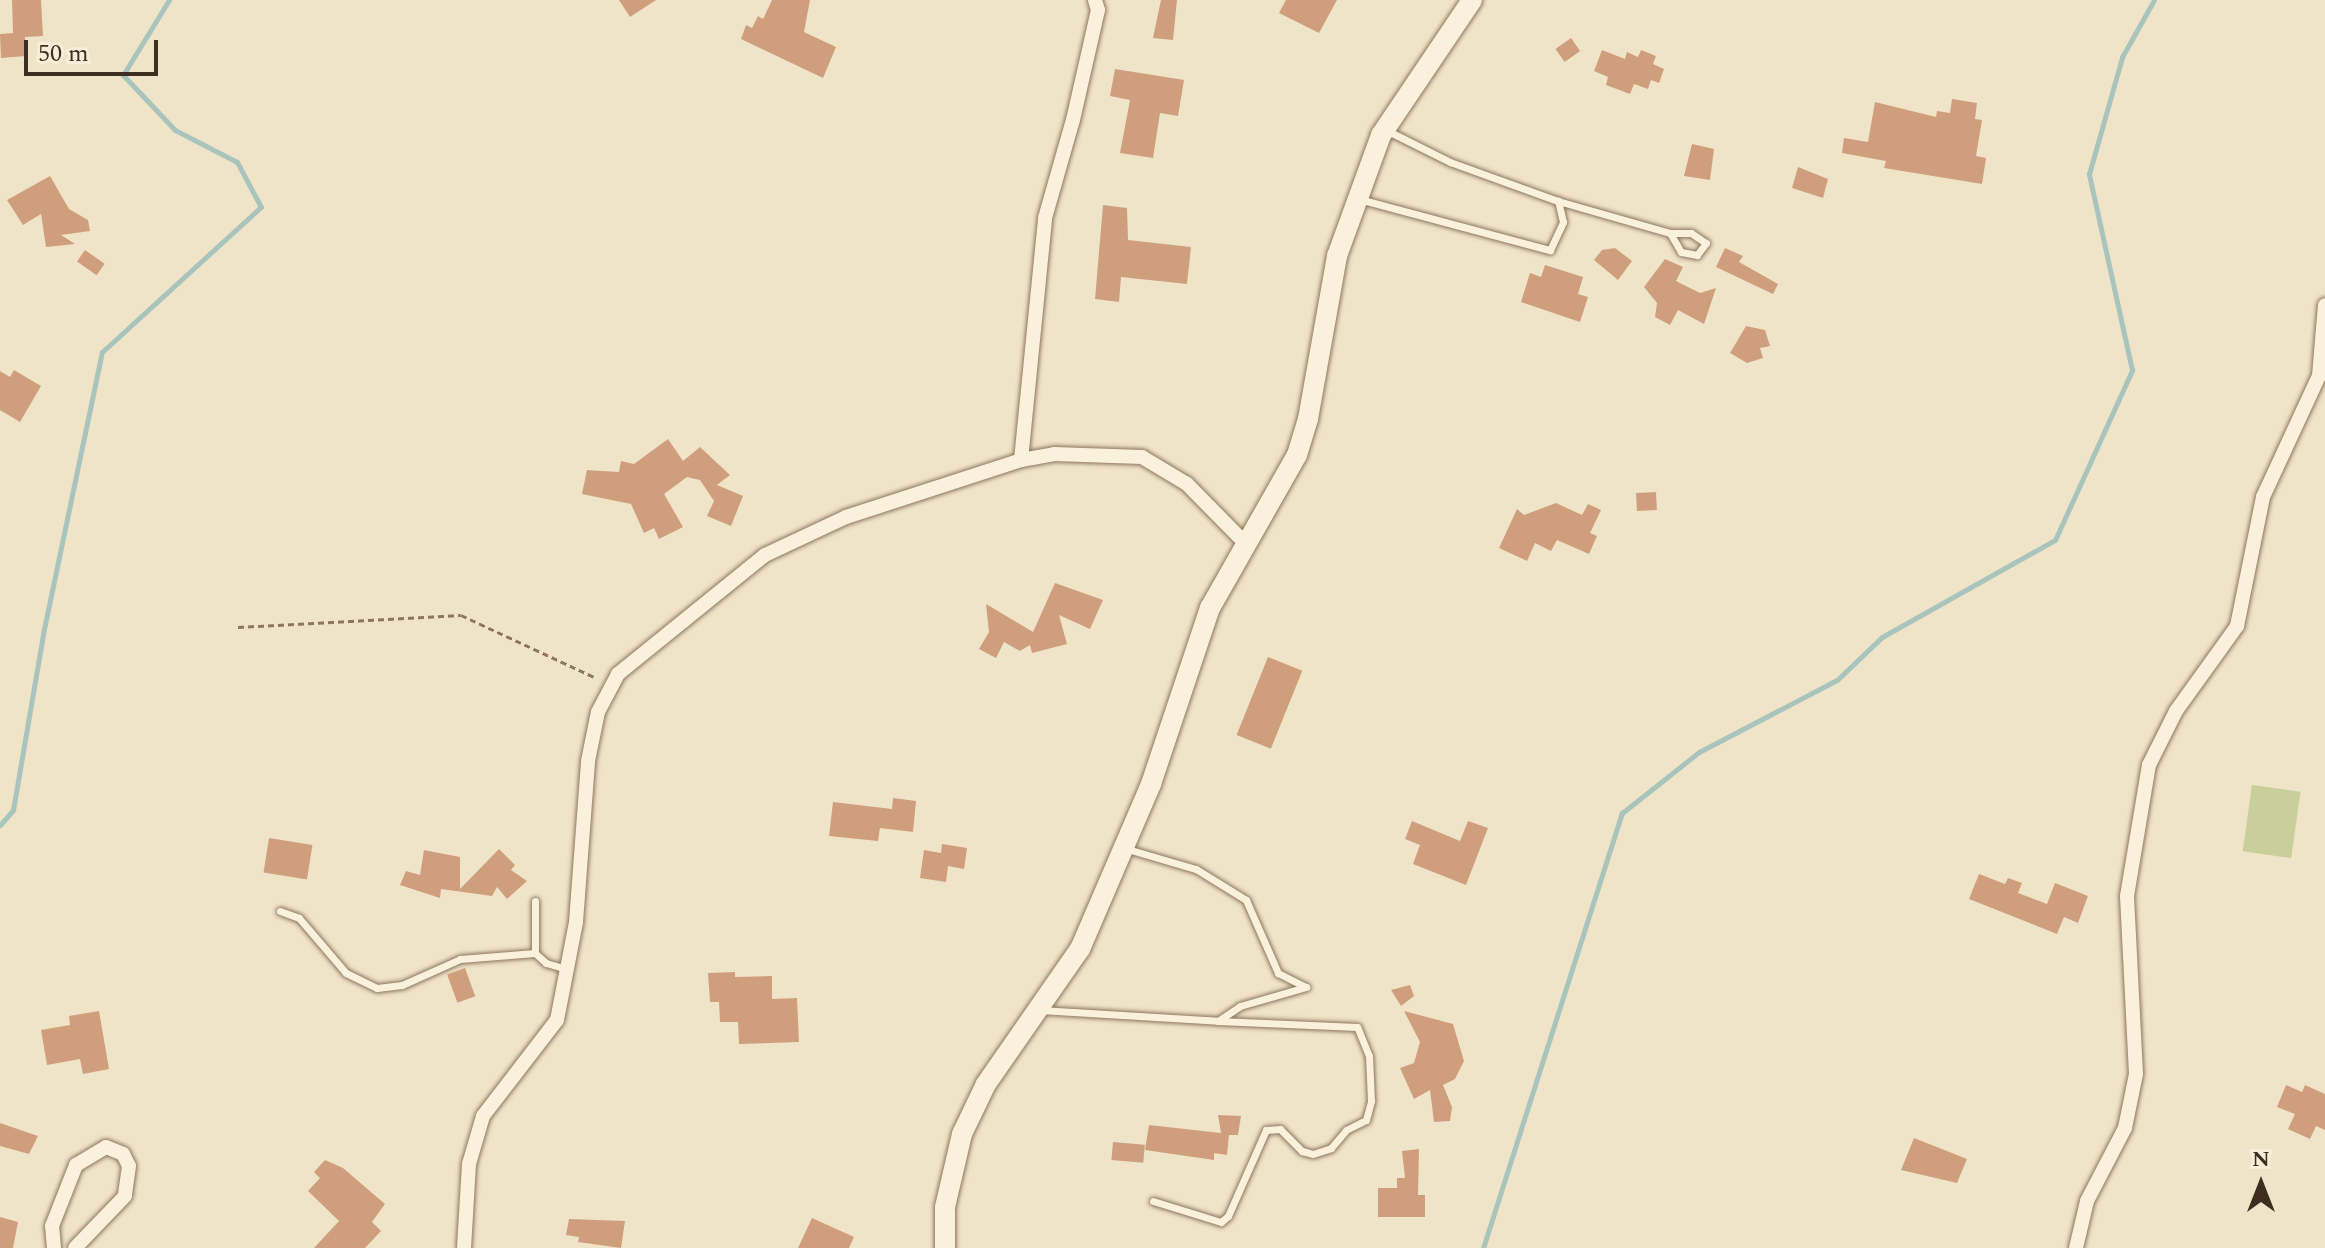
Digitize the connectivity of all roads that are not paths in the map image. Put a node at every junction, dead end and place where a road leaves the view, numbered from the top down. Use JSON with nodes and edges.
{"nodes":[{"id":1,"x":1095,"y":0,"type":"edge"},
{"id":2,"x":1472,"y":0,"type":"edge"},
{"id":3,"x":1384,"y":129,"type":"junction"},
{"id":4,"x":1358,"y":198,"type":"junction"},
{"id":5,"x":1558,"y":201,"type":"junction"},
{"id":6,"x":1670,"y":233,"type":"junction"},
{"id":7,"x":2325,"y":305,"type":"edge"},
{"id":8,"x":1021,"y":460,"type":"junction"},
{"id":9,"x":1246,"y":544,"type":"junction"},
{"id":10,"x":1124,"y":848,"type":"junction"},
{"id":11,"x":535,"y":901,"type":"dead end"},
{"id":12,"x":280,"y":911,"type":"dead end"},
{"id":13,"x":535,"y":953,"type":"junction"},
{"id":14,"x":567,"y":969,"type":"junction"},
{"id":15,"x":1038,"y":1010,"type":"junction"},
{"id":16,"x":1218,"y":1021,"type":"junction"},
{"id":17,"x":1153,"y":1201,"type":"dead end"},
{"id":18,"x":54,"y":1248,"type":"edge"},
{"id":19,"x":75,"y":1248,"type":"edge"},
{"id":20,"x":464,"y":1248,"type":"edge"},
{"id":21,"x":945,"y":1248,"type":"edge"},
{"id":22,"x":2076,"y":1248,"type":"edge"}],
"edges":[{"from":1,"to":8,"type":"street"},
{"from":2,"to":3,"type":"main road"},
{"from":3,"to":4,"type":"main road"},
{"from":3,"to":5,"type":"lane"},
{"from":4,"to":5,"type":"lane"},
{"from":4,"to":9,"type":"main road"},
{"from":5,"to":6,"type":"lane"},
{"from":6,"to":6,"type":"lane"},
{"from":7,"to":22,"type":"street"},
{"from":8,"to":9,"type":"street"},
{"from":8,"to":14,"type":"street"},
{"from":9,"to":10,"type":"main road"},
{"from":10,"to":15,"type":"main road"},
{"from":10,"to":16,"type":"lane"},
{"from":11,"to":13,"type":"lane"},
{"from":12,"to":13,"type":"lane"},
{"from":13,"to":14,"type":"lane"},
{"from":14,"to":20,"type":"street"},
{"from":15,"to":16,"type":"lane"},
{"from":15,"to":21,"type":"main road"},
{"from":16,"to":17,"type":"lane"},
{"from":18,"to":19,"type":"street"}]}
